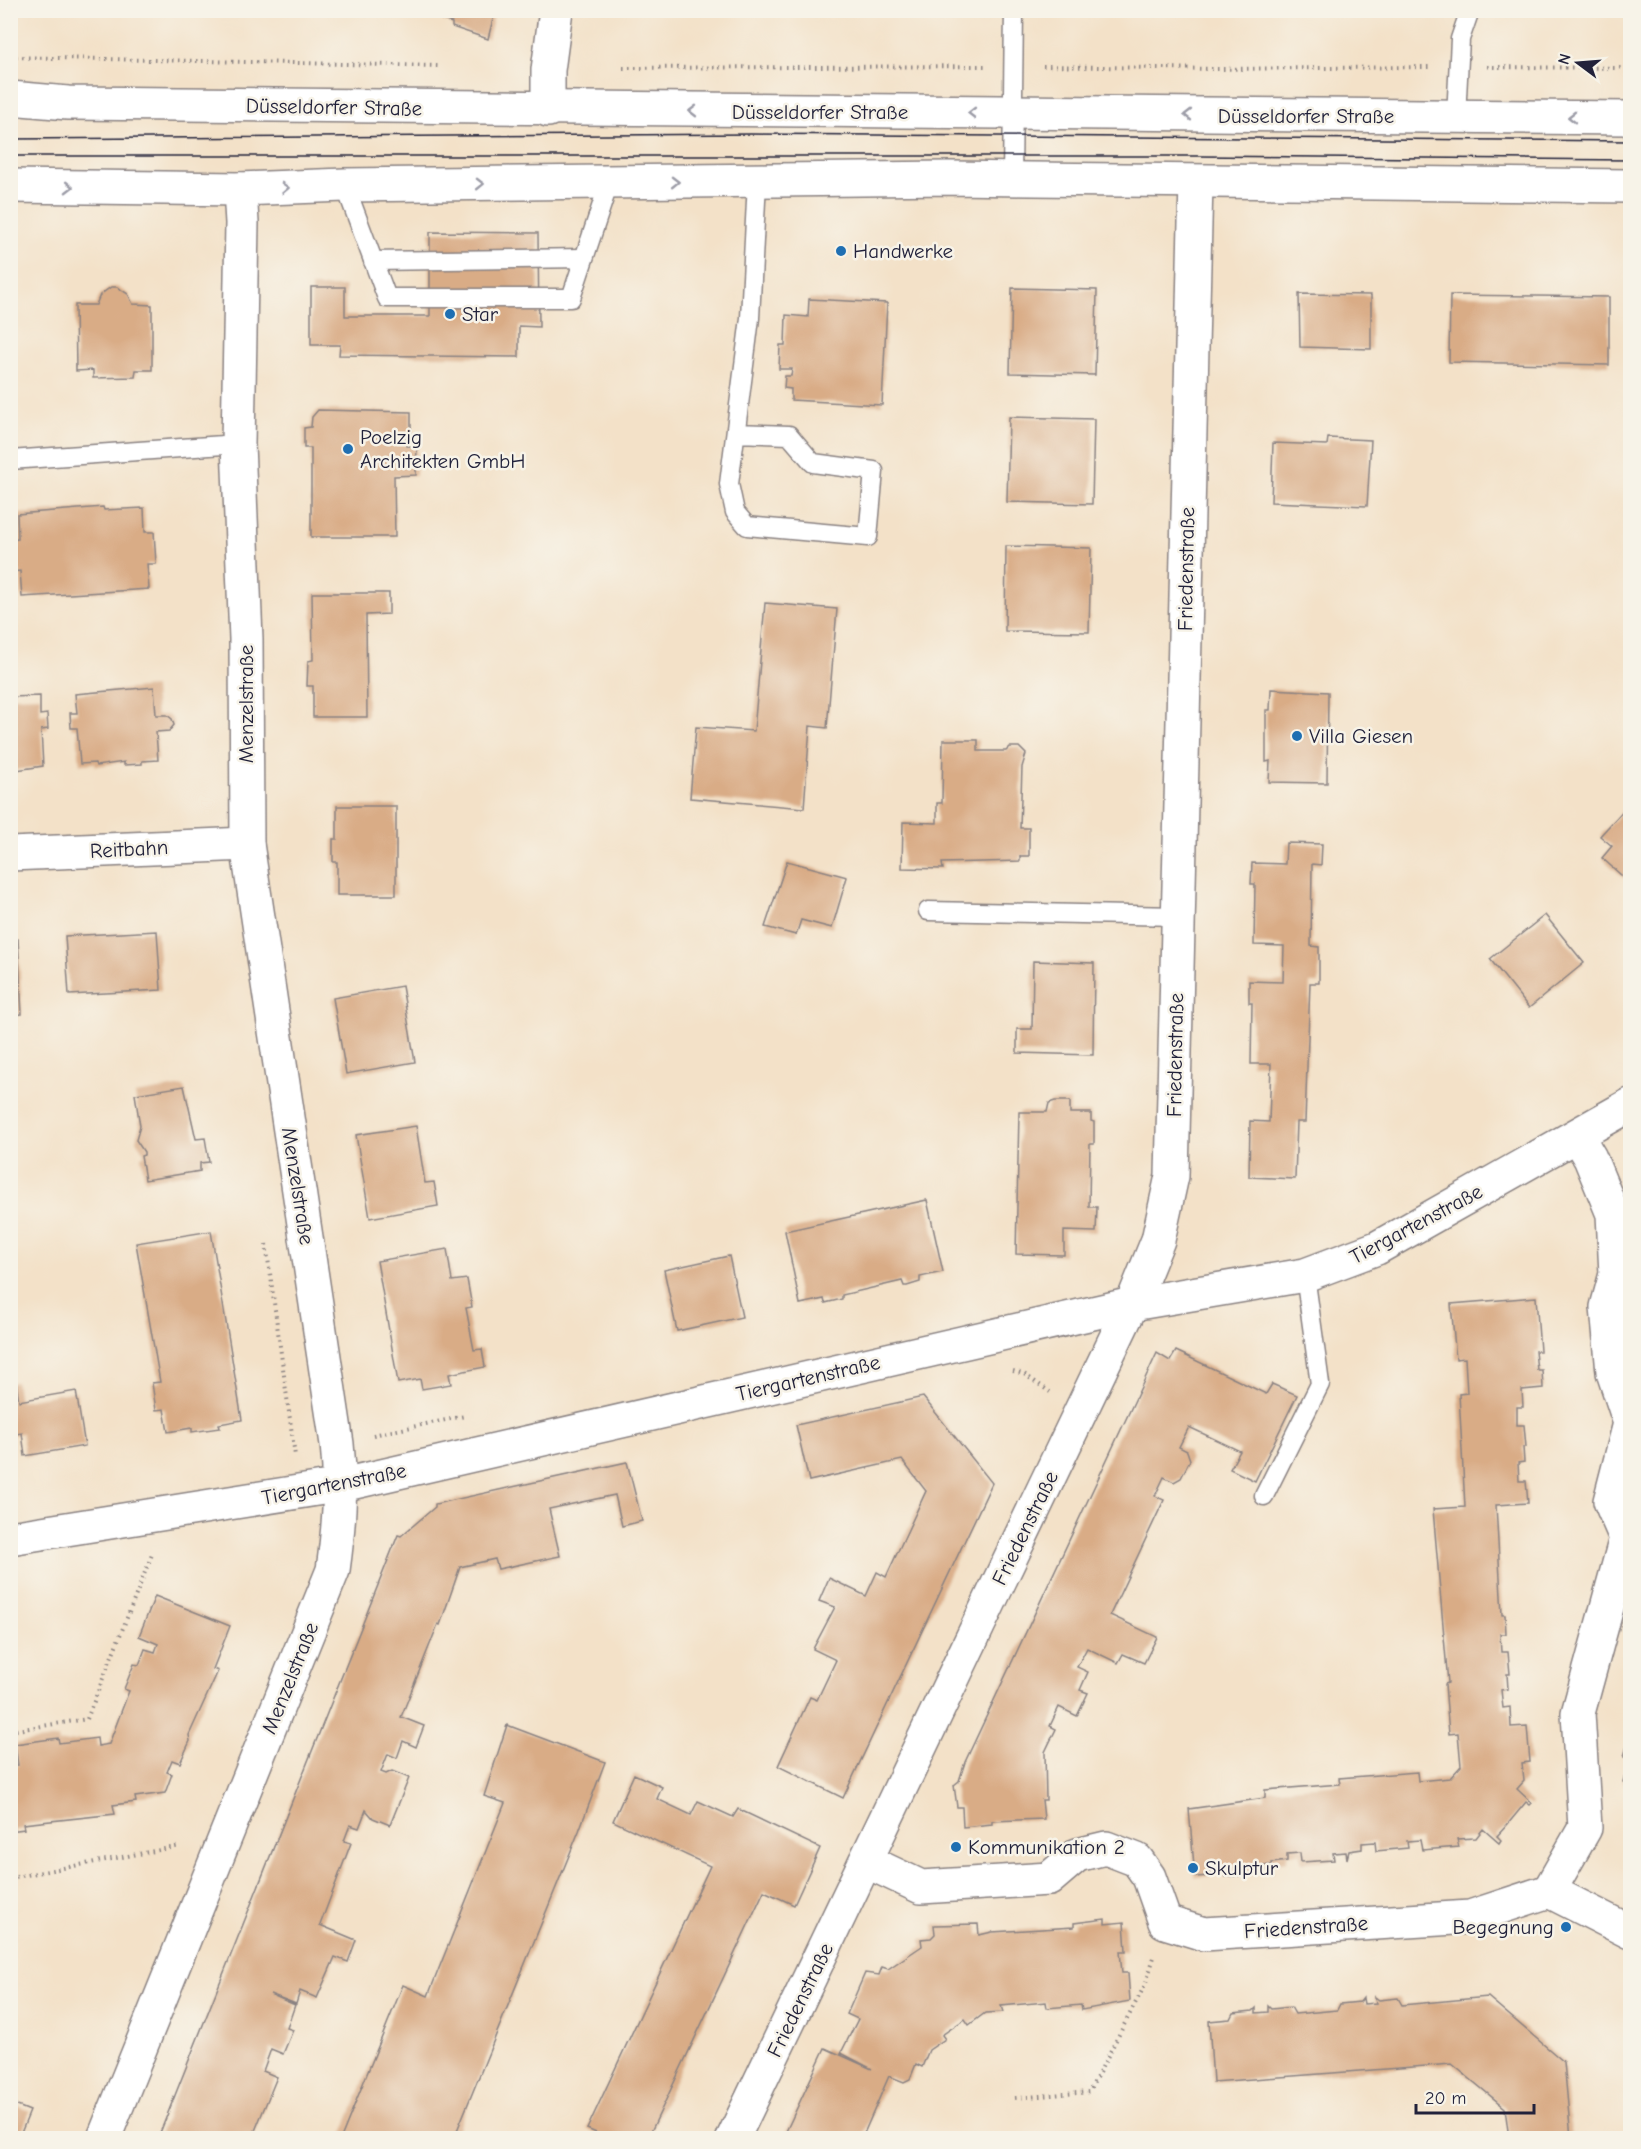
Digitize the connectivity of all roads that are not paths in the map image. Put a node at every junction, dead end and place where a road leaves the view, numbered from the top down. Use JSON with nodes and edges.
{"nodes":[{"id":1,"x":556,"y":10,"type":"edge"},
{"id":2,"x":1014,"y":10,"type":"edge"},
{"id":3,"x":1470,"y":10,"type":"edge"},
{"id":4,"x":10,"y":98,"type":"edge"},
{"id":5,"x":548,"y":110,"type":"junction"},
{"id":6,"x":1013,"y":114,"type":"junction"},
{"id":7,"x":1456,"y":117,"type":"junction"},
{"id":8,"x":1630,"y":118,"type":"edge"},
{"id":9,"x":1012,"y":179,"type":"junction"},
{"id":10,"x":757,"y":181,"type":"junction"},
{"id":11,"x":1196,"y":182,"type":"junction"},
{"id":12,"x":609,"y":183,"type":"junction"},
{"id":13,"x":345,"y":185,"type":"junction"},
{"id":14,"x":10,"y":186,"type":"edge"},
{"id":15,"x":1630,"y":186,"type":"edge"},
{"id":16,"x":240,"y":189,"type":"junction"},
{"id":17,"x":584,"y":258,"type":"junction"},
{"id":18,"x":373,"y":261,"type":"junction"},
{"id":19,"x":736,"y":433,"type":"junction"},
{"id":20,"x":238,"y":444,"type":"junction"},
{"id":21,"x":10,"y":460,"type":"edge"},
{"id":22,"x":246,"y":844,"type":"junction"},
{"id":23,"x":10,"y":854,"type":"edge"},
{"id":24,"x":928,"y":911,"type":"dead end"},
{"id":25,"x":1178,"y":916,"type":"junction"},
{"id":26,"x":1630,"y":1105,"type":"edge"},
{"id":27,"x":1577,"y":1136,"type":"junction"},
{"id":28,"x":1305,"y":1275,"type":"junction"},
{"id":29,"x":1132,"y":1304,"type":"junction"},
{"id":30,"x":1630,"y":1424,"type":"edge"},
{"id":31,"x":342,"y":1485,"type":"junction"},
{"id":32,"x":1264,"y":1496,"type":"dead end"},
{"id":33,"x":10,"y":1538,"type":"edge"},
{"id":34,"x":866,"y":1861,"type":"junction"},
{"id":35,"x":1549,"y":1891,"type":"junction"},
{"id":36,"x":1630,"y":1932,"type":"edge"},
{"id":37,"x":104,"y":2139,"type":"edge"},
{"id":38,"x":733,"y":2139,"type":"edge"}],
"edges":[{"from":1,"to":5,"type":"street"},
{"from":2,"to":6,"type":"lane"},
{"from":3,"to":7,"type":"lane"},
{"from":4,"to":5,"type":"street","name":"Düsseldorfer Straße"},
{"from":6,"to":5,"type":"street","name":"Düsseldorfer Straße","one_way":true},
{"from":7,"to":6,"type":"street","name":"Düsseldorfer Straße","one_way":true},
{"from":6,"to":9,"type":"lane"},
{"from":8,"to":7,"type":"street","name":"Düsseldorfer Straße","one_way":true},
{"from":9,"to":10,"type":"street"},
{"from":9,"to":11,"type":"street"},
{"from":12,"to":10,"type":"street","one_way":true},
{"from":10,"to":19,"type":"lane"},
{"from":11,"to":15,"type":"street"},
{"from":11,"to":25,"type":"street","name":"Friedenstraße"},
{"from":13,"to":12,"type":"street","one_way":true},
{"from":12,"to":17,"type":"lane"},
{"from":16,"to":13,"type":"street","one_way":true},
{"from":13,"to":18,"type":"lane"},
{"from":14,"to":16,"type":"street","one_way":true},
{"from":16,"to":20,"type":"street","name":"Menzelstraße"},
{"from":17,"to":18,"type":"lane"},
{"from":17,"to":18,"type":"lane"},
{"from":19,"to":19,"type":"lane"},
{"from":20,"to":21,"type":"lane"},
{"from":20,"to":22,"type":"street","name":"Menzelstraße"},
{"from":22,"to":23,"type":"street","name":"Reitbahn"},
{"from":22,"to":31,"type":"street","name":"Menzelstraße"},
{"from":24,"to":25,"type":"lane"},
{"from":25,"to":29,"type":"street","name":"Friedenstraße"},
{"from":26,"to":27,"type":"street","name":"Tiergartenstraße"},
{"from":27,"to":28,"type":"street","name":"Tiergartenstraße"},
{"from":27,"to":30,"type":"street"},
{"from":28,"to":29,"type":"street","name":"Tiergartenstraße"},
{"from":28,"to":32,"type":"lane"},
{"from":29,"to":31,"type":"street","name":"Tiergartenstraße"},
{"from":29,"to":34,"type":"street","name":"Friedenstraße"},
{"from":30,"to":35,"type":"street"},
{"from":31,"to":33,"type":"street","name":"Tiergartenstraße"},
{"from":31,"to":37,"type":"street","name":"Menzelstraße"},
{"from":34,"to":35,"type":"street","name":"Friedenstraße"},
{"from":34,"to":38,"type":"street","name":"Friedenstraße"},
{"from":35,"to":36,"type":"street"}]}
